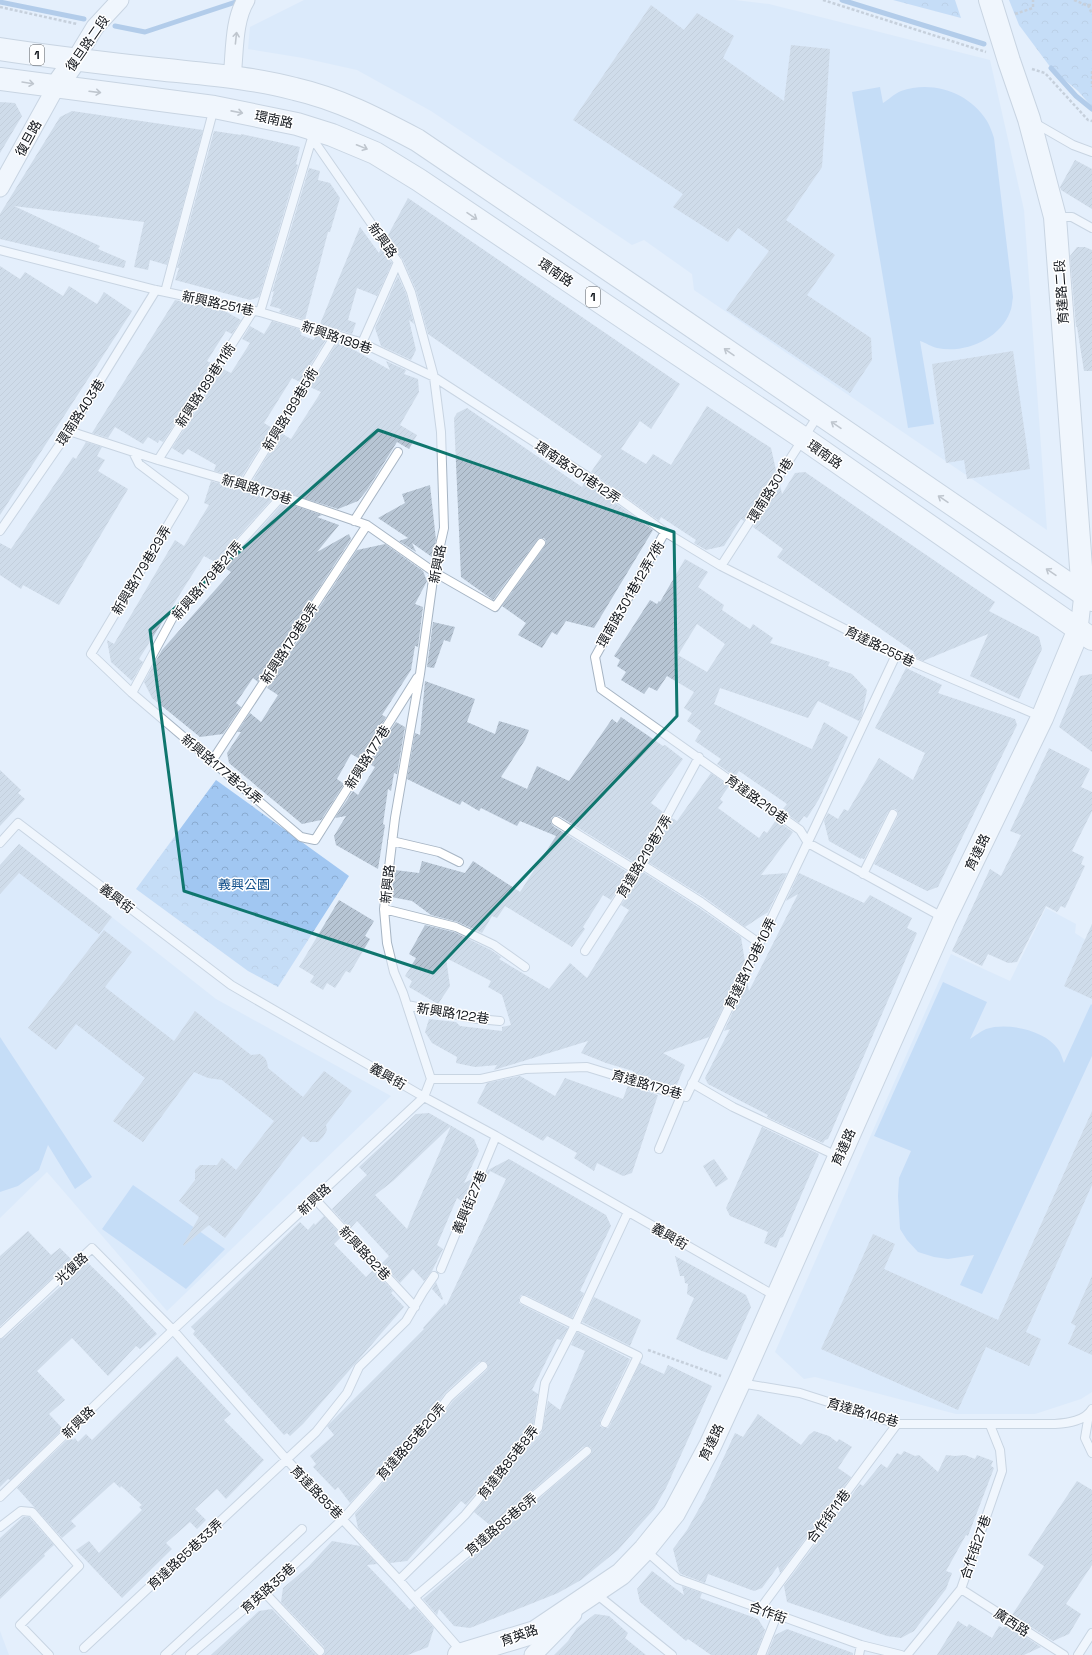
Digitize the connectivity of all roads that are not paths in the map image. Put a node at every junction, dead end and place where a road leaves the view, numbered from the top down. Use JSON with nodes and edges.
{"nodes":[{"id":1,"x":120,"y":0,"type":"edge"},
{"id":2,"x":246,"y":0,"type":"edge"},
{"id":3,"x":990,"y":0,"type":"edge"},
{"id":4,"x":0,"y":49,"type":"edge"},
{"id":5,"x":75,"y":60,"type":"junction"},
{"id":6,"x":232,"y":77,"type":"junction"},
{"id":7,"x":0,"y":79,"type":"edge"},
{"id":8,"x":56,"y":88,"type":"junction"},
{"id":9,"x":214,"y":107,"type":"junction"},
{"id":10,"x":1029,"y":119,"type":"junction"},
{"id":11,"x":304,"y":131,"type":"junction"},
{"id":12,"x":1092,"y":152,"type":"edge"},
{"id":13,"x":0,"y":188,"type":"edge"},
{"id":14,"x":1056,"y":217,"type":"junction"},
{"id":15,"x":1092,"y":228,"type":"edge"},
{"id":16,"x":0,"y":250,"type":"edge"},
{"id":17,"x":398,"y":262,"type":"junction"},
{"id":18,"x":156,"y":290,"type":"junction"},
{"id":19,"x":165,"y":292,"type":"junction"},
{"id":20,"x":643,"y":292,"type":"junction"},
{"id":21,"x":256,"y":311,"type":"junction"},
{"id":22,"x":628,"y":320,"type":"junction"},
{"id":23,"x":336,"y":334,"type":"junction"},
{"id":24,"x":362,"y":343,"type":"junction"},
{"id":25,"x":434,"y":377,"type":"junction"},
{"id":26,"x":818,"y":414,"type":"junction"},
{"id":27,"x":69,"y":430,"type":"junction"},
{"id":28,"x":803,"y":438,"type":"junction"},
{"id":29,"x":133,"y":452,"type":"junction"},
{"id":30,"x":398,"y":452,"type":"dead end"},
{"id":31,"x":158,"y":460,"type":"junction"},
{"id":32,"x":244,"y":484,"type":"junction"},
{"id":33,"x":282,"y":496,"type":"junction"},
{"id":34,"x":354,"y":521,"type":"junction"},
{"id":35,"x":367,"y":525,"type":"junction"},
{"id":36,"x":0,"y":531,"type":"edge"},
{"id":37,"x":666,"y":532,"type":"junction"},
{"id":38,"x":541,"y":543,"type":"dead end"},
{"id":39,"x":721,"y":566,"type":"junction"},
{"id":40,"x":434,"y":572,"type":"junction"},
{"id":41,"x":1088,"y":597,"type":"edge"},
{"id":42,"x":1085,"y":634,"type":"edge"},
{"id":43,"x":896,"y":655,"type":"junction"},
{"id":44,"x":595,"y":657,"type":"joint"},
{"id":45,"x":420,"y":674,"type":"junction"},
{"id":46,"x":132,"y":693,"type":"junction"},
{"id":47,"x":1042,"y":718,"type":"junction"},
{"id":48,"x":699,"y":757,"type":"junction"},
{"id":49,"x":212,"y":761,"type":"junction"},
{"id":50,"x":893,"y":814,"type":"dead end"},
{"id":51,"x":556,"y":821,"type":"dead end"},
{"id":52,"x":315,"y":840,"type":"joint"},
{"id":53,"x":392,"y":841,"type":"junction"},
{"id":54,"x":0,"y":843,"type":"edge"},
{"id":55,"x":808,"y":843,"type":"junction"},
{"id":56,"x":459,"y":862,"type":"dead end"},
{"id":57,"x":639,"y":868,"type":"junction"},
{"id":58,"x":863,"y":874,"type":"junction"},
{"id":59,"x":384,"y":909,"type":"junction"},
{"id":60,"x":944,"y":918,"type":"junction"},
{"id":61,"x":759,"y":943,"type":"junction"},
{"id":62,"x":585,"y":951,"type":"dead end"},
{"id":63,"x":525,"y":967,"type":"dead end"},
{"id":64,"x":407,"y":1006,"type":"junction"},
{"id":65,"x":500,"y":1021,"type":"dead end"},
{"id":66,"x":431,"y":1079,"type":"junction"},
{"id":67,"x":692,"y":1082,"type":"junction"},
{"id":68,"x":682,"y":1094,"type":"junction"},
{"id":69,"x":424,"y":1097,"type":"junction"},
{"id":70,"x":496,"y":1136,"type":"junction"},
{"id":71,"x":659,"y":1149,"type":"dead end"},
{"id":72,"x":839,"y":1157,"type":"junction"},
{"id":73,"x":315,"y":1199,"type":"junction"},
{"id":74,"x":628,"y":1212,"type":"junction"},
{"id":75,"x":441,"y":1268,"type":"dead end"},
{"id":76,"x":434,"y":1276,"type":"dead end"},
{"id":77,"x":778,"y":1297,"type":"junction"},
{"id":78,"x":524,"y":1300,"type":"dead end"},
{"id":79,"x":415,"y":1307,"type":"junction"},
{"id":80,"x":575,"y":1326,"type":"junction"},
{"id":81,"x":173,"y":1330,"type":"junction"},
{"id":82,"x":0,"y":1334,"type":"edge"},
{"id":83,"x":483,"y":1366,"type":"dead end"},
{"id":84,"x":739,"y":1383,"type":"junction"},
{"id":85,"x":1091,"y":1411,"type":"edge"},
{"id":86,"x":605,"y":1423,"type":"dead end"},
{"id":87,"x":897,"y":1424,"type":"junction"},
{"id":88,"x":990,"y":1425,"type":"junction"},
{"id":89,"x":587,"y":1451,"type":"dead end"},
{"id":90,"x":1092,"y":1453,"type":"edge"},
{"id":91,"x":287,"y":1460,"type":"junction"},
{"id":92,"x":0,"y":1497,"type":"edge"},
{"id":93,"x":343,"y":1519,"type":"junction"},
{"id":94,"x":0,"y":1527,"type":"edge"},
{"id":95,"x":302,"y":1529,"type":"dead end"},
{"id":96,"x":645,"y":1549,"type":"junction"},
{"id":97,"x":399,"y":1580,"type":"junction"},
{"id":98,"x":961,"y":1589,"type":"junction"},
{"id":99,"x":264,"y":1592,"type":"junction"},
{"id":100,"x":595,"y":1592,"type":"junction"},
{"id":101,"x":415,"y":1597,"type":"junction"},
{"id":102,"x":760,"y":1609,"type":"junction"},
{"id":103,"x":777,"y":1615,"type":"junction"},
{"id":104,"x":1092,"y":1633,"type":"edge"},
{"id":105,"x":861,"y":1646,"type":"junction"},
{"id":106,"x":84,"y":1648,"type":"dead end"},
{"id":107,"x":320,"y":1651,"type":"dead end"},
{"id":108,"x":461,"y":1654,"type":"edge"},
{"id":109,"x":49,"y":1655,"type":"edge"},
{"id":110,"x":164,"y":1655,"type":"edge"},
{"id":111,"x":190,"y":1655,"type":"edge"},
{"id":112,"x":533,"y":1655,"type":"edge"},
{"id":113,"x":672,"y":1655,"type":"edge"},
{"id":114,"x":761,"y":1655,"type":"edge"},
{"id":115,"x":859,"y":1655,"type":"edge"},
{"id":116,"x":900,"y":1655,"type":"edge"},
{"id":117,"x":907,"y":1655,"type":"edge"},
{"id":118,"x":1064,"y":1655,"type":"edge"},
{"id":119,"x":1078,"y":1655,"type":"edge"}],
"edges":[{"from":1,"to":5,"type":"street","name":"復旦路二段"},
{"from":6,"to":2,"type":"street","one_way":true},
{"from":3,"to":10,"type":"main road","name":"育達路二段"},
{"from":4,"to":5,"type":"main road","number":"1"},
{"from":5,"to":6,"type":"main road","number":"1"},
{"from":5,"to":8,"type":"main road","name":"復旦路二段"},
{"from":6,"to":20,"type":"main road","number":"1"},
{"from":7,"to":8,"type":"main road","name":"環南路","number":"1","one_way":true},
{"from":8,"to":9,"type":"main road","name":"環南路","number":"1","one_way":true},
{"from":8,"to":13,"type":"street","name":"復旦路"},
{"from":9,"to":11,"type":"main road","name":"環南路","number":"1","one_way":true},
{"from":9,"to":19,"type":"lane"},
{"from":10,"to":12,"type":"lane"},
{"from":10,"to":14,"type":"main road","name":"育達路二段"},
{"from":11,"to":17,"type":"lane","name":"新興路"},
{"from":11,"to":21,"type":"lane","name":"新興路251巷"},
{"from":11,"to":22,"type":"main road","name":"環南路","number":"1","one_way":true},
{"from":14,"to":15,"type":"lane"},
{"from":14,"to":41,"type":"main road","name":"育達路二段"},
{"from":16,"to":18,"type":"lane","name":"新興路251巷"},
{"from":17,"to":24,"type":"lane"},
{"from":17,"to":25,"type":"lane","name":"新興路"},
{"from":18,"to":19,"type":"lane","name":"新興路251巷"},
{"from":18,"to":27,"type":"lane","name":"環南路403巷"},
{"from":19,"to":21,"type":"lane","name":"新興路251巷"},
{"from":20,"to":22,"type":"main road"},
{"from":26,"to":20,"type":"main road","number":"1","one_way":true},
{"from":21,"to":23,"type":"lane","name":"新興路189巷"},
{"from":21,"to":31,"type":"lane","name":"新興路189巷11衖"},
{"from":22,"to":28,"type":"main road","name":"環南路","number":"1"},
{"from":23,"to":24,"type":"lane","name":"新興路189巷"},
{"from":23,"to":32,"type":"lane","name":"新興路189巷5衖"},
{"from":24,"to":25,"type":"lane","name":"新興路189巷"},
{"from":25,"to":37,"type":"lane","name":"環南路301巷12弄"},
{"from":25,"to":40,"type":"lane","name":"新興路"},
{"from":26,"to":28,"type":"lane","name":"環南路301巷"},
{"from":41,"to":26,"type":"main road","number":"1","one_way":true},
{"from":27,"to":29,"type":"lane","name":"新興路179巷"},
{"from":27,"to":36,"type":"lane","name":"環南路403巷"},
{"from":28,"to":39,"type":"lane","name":"環南路301巷"},
{"from":28,"to":42,"type":"main road","name":"環南路","number":"1"},
{"from":29,"to":31,"type":"lane","name":"新興路179巷"},
{"from":29,"to":46,"type":"lane","name":"新興路179巷29弄"},
{"from":30,"to":34,"type":"lane"},
{"from":31,"to":32,"type":"lane","name":"新興路179巷"},
{"from":32,"to":33,"type":"lane","name":"新興路179巷"},
{"from":33,"to":34,"type":"lane","name":"新興路179巷"},
{"from":33,"to":46,"type":"lane","name":"新興路179巷21弄"},
{"from":34,"to":35,"type":"lane","name":"新興路179巷"},
{"from":35,"to":40,"type":"lane","name":"新興路179巷"},
{"from":35,"to":49,"type":"lane","name":"新興路179巷9弄"},
{"from":37,"to":39,"type":"lane","name":"環南路301巷12弄"},
{"from":37,"to":44,"type":"lane","name":"環南路301巷12弄7衖"},
{"from":38,"to":40,"type":"lane","name":"新興路179巷"},
{"from":39,"to":43,"type":"lane","name":"育達路255巷"},
{"from":40,"to":45,"type":"lane","name":"新興路"},
{"from":41,"to":42,"type":"street","name":"育達路"},
{"from":42,"to":47,"type":"main road","name":"育達路"},
{"from":43,"to":47,"type":"lane","name":"育達路255巷"},
{"from":43,"to":55,"type":"lane","name":"育達路179巷10弄"},
{"from":44,"to":48,"type":"lane","name":"育達路219巷"},
{"from":45,"to":52,"type":"lane","name":"新興路177巷"},
{"from":45,"to":53,"type":"lane","name":"新興路"},
{"from":46,"to":49,"type":"lane","name":"新興路177巷24弄"},
{"from":47,"to":60,"type":"main road","name":"育達路"},
{"from":48,"to":55,"type":"lane","name":"育達路219巷"},
{"from":48,"to":57,"type":"lane","name":"育達路219巷7弄"},
{"from":49,"to":52,"type":"lane","name":"新興路177巷24弄"},
{"from":50,"to":58,"type":"lane"},
{"from":51,"to":57,"type":"lane"},
{"from":53,"to":56,"type":"lane"},
{"from":53,"to":59,"type":"lane","name":"新興路"},
{"from":54,"to":69,"type":"lane","name":"義興街"},
{"from":55,"to":58,"type":"lane","name":"育達路219巷"},
{"from":55,"to":61,"type":"lane","name":"育達路179巷10弄"},
{"from":57,"to":61,"type":"lane"},
{"from":57,"to":62,"type":"lane","name":"育達路219巷7弄"},
{"from":58,"to":60,"type":"lane","name":"育達路219巷"},
{"from":59,"to":63,"type":"lane"},
{"from":59,"to":64,"type":"lane","name":"新興路"},
{"from":60,"to":72,"type":"main road","name":"育達路"},
{"from":61,"to":67,"type":"lane","name":"育達路179巷10弄"},
{"from":64,"to":65,"type":"lane","name":"新興路122巷"},
{"from":64,"to":66,"type":"lane","name":"新興路"},
{"from":66,"to":68,"type":"lane","name":"育達路179巷"},
{"from":66,"to":69,"type":"lane","name":"新興路"},
{"from":67,"to":68,"type":"lane","name":"育達路179巷"},
{"from":67,"to":72,"type":"lane","name":"育達路179巷"},
{"from":68,"to":71,"type":"lane"},
{"from":69,"to":70,"type":"lane","name":"義興街"},
{"from":69,"to":73,"type":"lane","name":"新興路"},
{"from":70,"to":74,"type":"lane","name":"義興街"},
{"from":70,"to":75,"type":"lane","name":"義興街27巷"},
{"from":72,"to":77,"type":"main road","name":"育達路"},
{"from":73,"to":79,"type":"lane","name":"新興路82巷"},
{"from":73,"to":81,"type":"lane","name":"新興路"},
{"from":74,"to":77,"type":"lane","name":"義興街"},
{"from":74,"to":80,"type":"lane","name":"育達路85巷8弄"},
{"from":76,"to":79,"type":"lane","name":"育達路85巷33弄"},
{"from":77,"to":84,"type":"main road","name":"育達路"},
{"from":78,"to":80,"type":"lane"},
{"from":79,"to":91,"type":"lane","name":"育達路85巷33弄"},
{"from":80,"to":86,"type":"lane"},
{"from":80,"to":97,"type":"lane","name":"育達路85巷8弄"},
{"from":81,"to":82,"type":"lane","name":"光復路"},
{"from":81,"to":91,"type":"lane","name":"育達路85巷"},
{"from":81,"to":92,"type":"lane","name":"新興路"},
{"from":83,"to":93,"type":"lane","name":"育達路85巷20弄"},
{"from":84,"to":87,"type":"lane","name":"育達路146巷"},
{"from":84,"to":96,"type":"main road","name":"育達路"},
{"from":85,"to":88,"type":"lane","name":"育達路146巷"},
{"from":85,"to":90,"type":"lane"},
{"from":87,"to":88,"type":"lane","name":"育達路146巷"},
{"from":87,"to":102,"type":"lane","name":"合作街11巷"},
{"from":88,"to":98,"type":"lane","name":"合作街27巷"},
{"from":89,"to":101,"type":"lane","name":"育達路85巷6弄"},
{"from":91,"to":93,"type":"lane","name":"育達路85巷"},
{"from":91,"to":106,"type":"lane","name":"育達路85巷33弄"},
{"from":93,"to":97,"type":"lane","name":"育達路85巷"},
{"from":93,"to":99,"type":"lane","name":"育英路35巷"},
{"from":94,"to":109,"type":"lane"},
{"from":95,"to":110,"type":"lane"},
{"from":96,"to":100,"type":"main road","name":"育達路"},
{"from":96,"to":102,"type":"lane","name":"合作街"},
{"from":97,"to":101,"type":"lane","name":"育達路85巷"},
{"from":98,"to":117,"type":"lane","name":"合作街27巷"},
{"from":98,"to":118,"type":"lane","name":"廣西路"},
{"from":99,"to":107,"type":"lane"},
{"from":99,"to":111,"type":"lane","name":"育英路35巷"},
{"from":100,"to":108,"type":"main road","name":"育英路"},
{"from":100,"to":112,"type":"street","name":"育達路"},
{"from":100,"to":113,"type":"lane"},
{"from":101,"to":108,"type":"lane","name":"育達路85巷"},
{"from":102,"to":103,"type":"lane","name":"合作街"},
{"from":103,"to":105,"type":"lane","name":"合作街"},
{"from":103,"to":114,"type":"lane"},
{"from":104,"to":119,"type":"lane"},
{"from":105,"to":115,"type":"lane"},
{"from":105,"to":116,"type":"lane","name":"合作街"}]}
